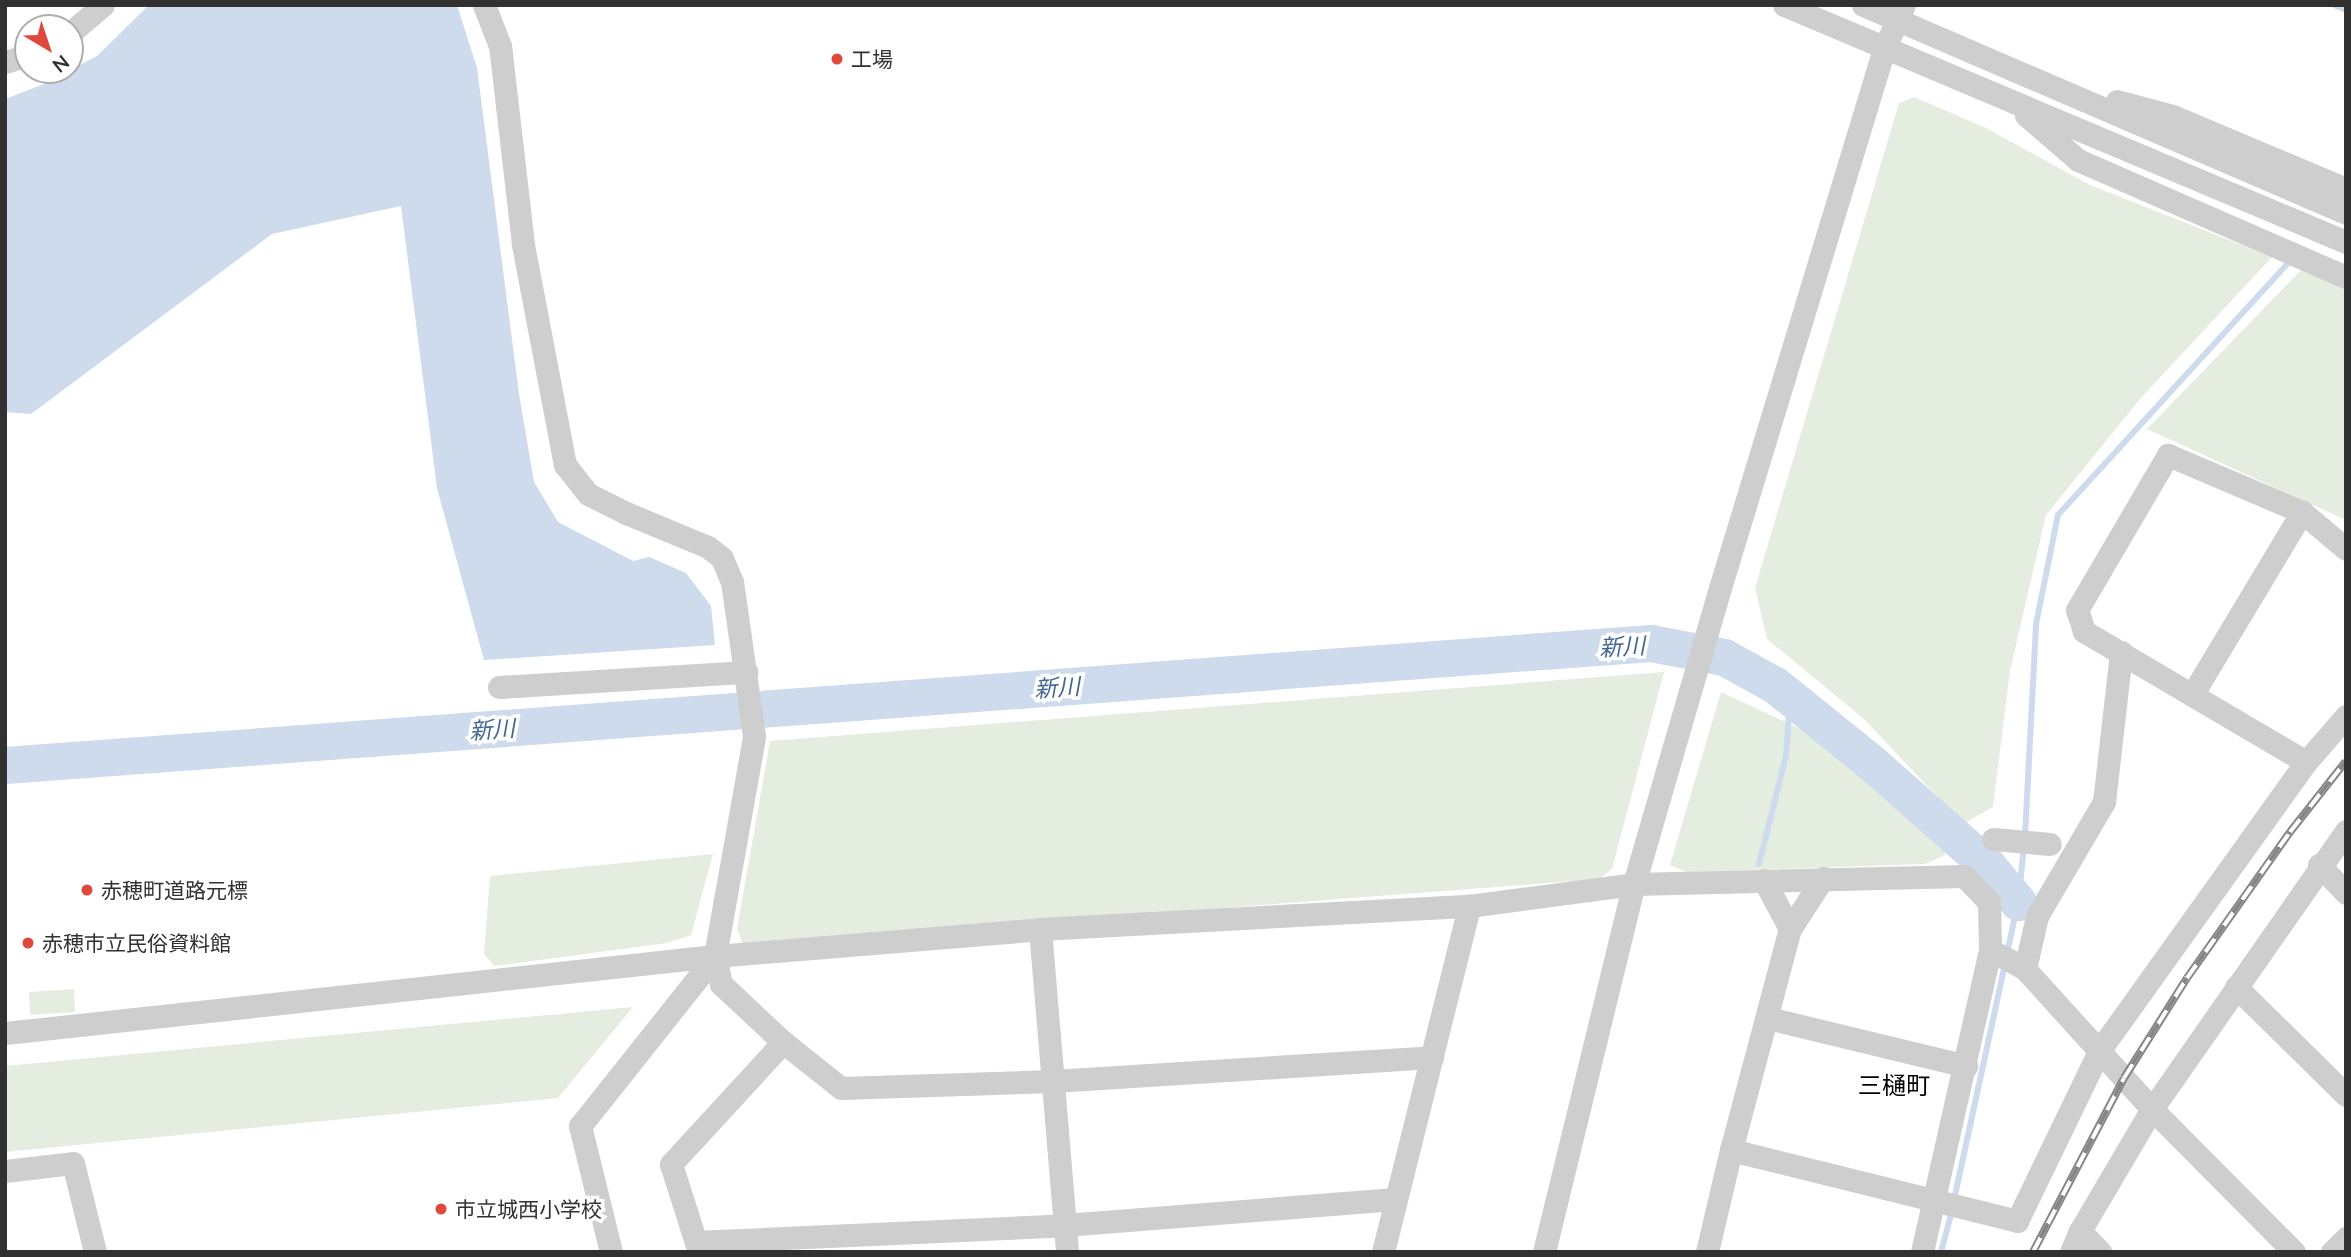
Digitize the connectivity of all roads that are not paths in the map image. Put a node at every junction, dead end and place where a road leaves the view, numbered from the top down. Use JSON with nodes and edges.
{"nodes":[{"id":1,"x":103,"y":5,"type":"edge"},
{"id":2,"x":484,"y":5,"type":"edge"},
{"id":3,"x":1784,"y":5,"type":"edge"},
{"id":4,"x":1863,"y":5,"type":"edge"},
{"id":5,"x":1901,"y":13,"type":"edge"},
{"id":6,"x":84,"y":21,"type":"edge"},
{"id":7,"x":1884,"y":49,"type":"junction"},
{"id":8,"x":2039,"y":81,"type":"junction"},
{"id":9,"x":2012,"y":102,"type":"junction"},
{"id":10,"x":2342,"y":188,"type":"edge"},
{"id":11,"x":2346,"y":212,"type":"edge"},
{"id":12,"x":2346,"y":242,"type":"edge"},
{"id":13,"x":2346,"y":277,"type":"edge"},
{"id":14,"x":2302,"y":512,"type":"junction"},
{"id":15,"x":2346,"y":549,"type":"edge"},
{"id":16,"x":2121,"y":652,"type":"junction"},
{"id":17,"x":747,"y":673,"type":"junction"},
{"id":18,"x":499,"y":687,"type":"dead end"},
{"id":19,"x":2192,"y":695,"type":"junction"},
{"id":20,"x":2346,"y":716,"type":"edge"},
{"id":21,"x":2306,"y":762,"type":"junction"},
{"id":22,"x":2346,"y":831,"type":"edge"},
{"id":23,"x":1993,"y":839,"type":"dead end"},
{"id":24,"x":2050,"y":844,"type":"dead end"},
{"id":25,"x":2319,"y":865,"type":"junction"},
{"id":26,"x":1823,"y":878,"type":"junction"},
{"id":27,"x":1764,"y":880,"type":"junction"},
{"id":28,"x":1634,"y":884,"type":"junction"},
{"id":29,"x":2346,"y":893,"type":"edge"},
{"id":30,"x":1469,"y":906,"type":"junction"},
{"id":31,"x":1040,"y":929,"type":"junction"},
{"id":32,"x":1790,"y":929,"type":"junction"},
{"id":33,"x":715,"y":956,"type":"junction"},
{"id":34,"x":2007,"y":959,"type":"junction"},
{"id":35,"x":2236,"y":987,"type":"junction"},
{"id":36,"x":1768,"y":1018,"type":"junction"},
{"id":37,"x":5,"y":1033,"type":"edge"},
{"id":38,"x":783,"y":1042,"type":"junction"},
{"id":39,"x":2099,"y":1051,"type":"junction"},
{"id":40,"x":1432,"y":1057,"type":"junction"},
{"id":41,"x":1966,"y":1066,"type":"junction"},
{"id":42,"x":1053,"y":1081,"type":"junction"},
{"id":43,"x":2346,"y":1095,"type":"edge"},
{"id":44,"x":2152,"y":1109,"type":"junction"},
{"id":45,"x":1731,"y":1150,"type":"junction"},
{"id":46,"x":5,"y":1171,"type":"edge"},
{"id":47,"x":1395,"y":1199,"type":"junction"},
{"id":48,"x":1947,"y":1206,"type":"junction"},
{"id":49,"x":1065,"y":1225,"type":"junction"},
{"id":50,"x":2346,"y":1238,"type":"edge"},
{"id":51,"x":2076,"y":1241,"type":"edge"},
{"id":52,"x":698,"y":1247,"type":"edge"},
{"id":53,"x":95,"y":1252,"type":"edge"},
{"id":54,"x":611,"y":1252,"type":"edge"},
{"id":55,"x":1067,"y":1252,"type":"edge"},
{"id":56,"x":1383,"y":1252,"type":"edge"},
{"id":57,"x":1544,"y":1252,"type":"edge"},
{"id":58,"x":1707,"y":1252,"type":"edge"},
{"id":59,"x":1922,"y":1252,"type":"edge"},
{"id":60,"x":2100,"y":1252,"type":"edge"},
{"id":61,"x":2294,"y":1252,"type":"edge"},
{"id":62,"x":2332,"y":1252,"type":"edge"}],
"edges":[{"from":1,"to":6,"type":"street"},
{"from":2,"to":17,"type":"street"},
{"from":3,"to":7,"type":"street"},
{"from":4,"to":5,"type":"street"},
{"from":5,"to":7,"type":"street"},
{"from":5,"to":8,"type":"street"},
{"from":7,"to":9,"type":"street"},
{"from":7,"to":28,"type":"street"},
{"from":8,"to":10,"type":"street"},
{"from":8,"to":11,"type":"street"},
{"from":9,"to":12,"type":"street"},
{"from":9,"to":13,"type":"street"},
{"from":14,"to":15,"type":"street"},
{"from":14,"to":16,"type":"street"},
{"from":14,"to":19,"type":"street"},
{"from":16,"to":19,"type":"street"},
{"from":16,"to":34,"type":"street"},
{"from":17,"to":18,"type":"street"},
{"from":17,"to":33,"type":"street"},
{"from":19,"to":21,"type":"street"},
{"from":20,"to":21,"type":"street"},
{"from":21,"to":39,"type":"street"},
{"from":22,"to":25,"type":"street"},
{"from":23,"to":24,"type":"street"},
{"from":25,"to":29,"type":"street"},
{"from":25,"to":35,"type":"street"},
{"from":26,"to":27,"type":"street"},
{"from":26,"to":32,"type":"street"},
{"from":26,"to":34,"type":"street"},
{"from":27,"to":28,"type":"street"},
{"from":27,"to":32,"type":"street"},
{"from":28,"to":30,"type":"street"},
{"from":28,"to":57,"type":"street"},
{"from":30,"to":31,"type":"street"},
{"from":30,"to":40,"type":"street"},
{"from":31,"to":33,"type":"street"},
{"from":31,"to":42,"type":"street"},
{"from":32,"to":36,"type":"street"},
{"from":33,"to":37,"type":"street"},
{"from":33,"to":38,"type":"street"},
{"from":33,"to":54,"type":"street"},
{"from":34,"to":39,"type":"street"},
{"from":34,"to":41,"type":"street"},
{"from":35,"to":43,"type":"street"},
{"from":35,"to":44,"type":"street"},
{"from":36,"to":41,"type":"street"},
{"from":36,"to":45,"type":"street"},
{"from":38,"to":42,"type":"street"},
{"from":38,"to":52,"type":"street"},
{"from":39,"to":44,"type":"street"},
{"from":39,"to":48,"type":"street"},
{"from":40,"to":42,"type":"street"},
{"from":40,"to":47,"type":"street"},
{"from":41,"to":48,"type":"street"},
{"from":42,"to":49,"type":"street"},
{"from":44,"to":51,"type":"street"},
{"from":44,"to":61,"type":"street"},
{"from":45,"to":48,"type":"street"},
{"from":45,"to":58,"type":"street"},
{"from":46,"to":53,"type":"street"},
{"from":47,"to":49,"type":"street"},
{"from":47,"to":56,"type":"street"},
{"from":48,"to":59,"type":"street"},
{"from":49,"to":52,"type":"street"},
{"from":49,"to":55,"type":"street"},
{"from":50,"to":62,"type":"street"},
{"from":51,"to":60,"type":"street"}]}
